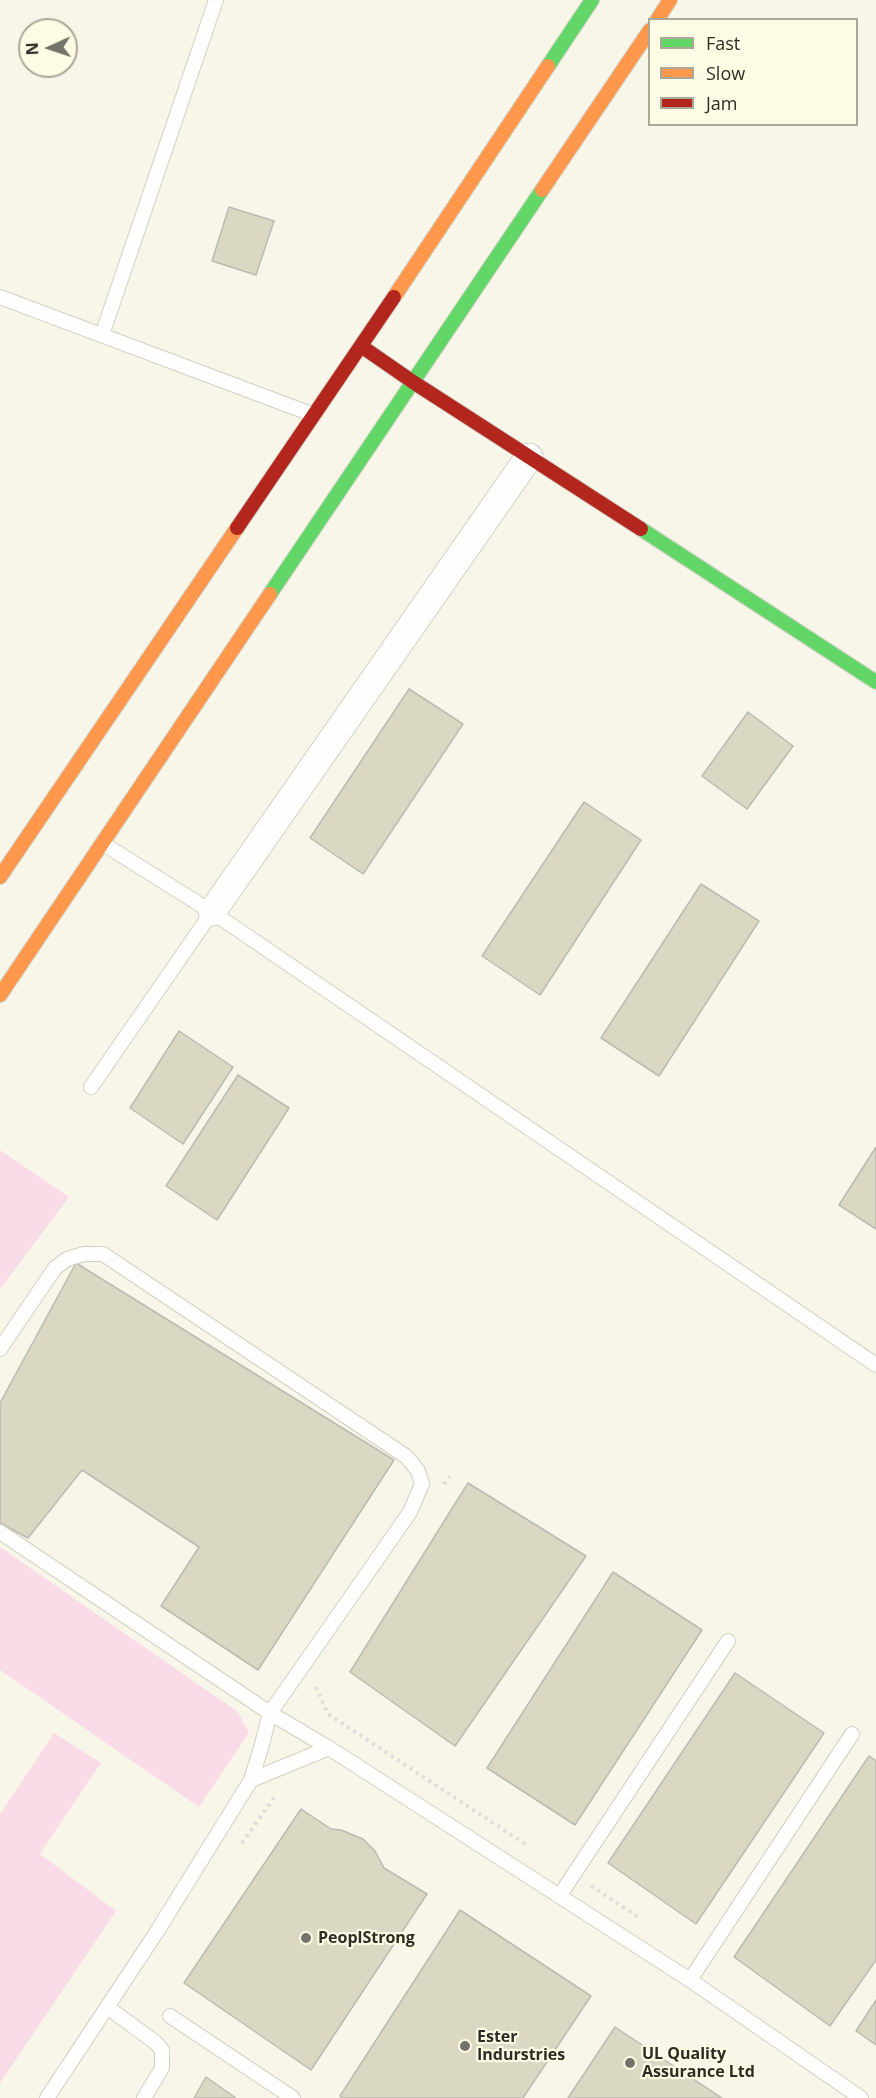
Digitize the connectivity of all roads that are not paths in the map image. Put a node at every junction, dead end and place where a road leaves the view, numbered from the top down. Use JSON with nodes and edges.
{"nodes":[{"id":1,"x":216,"y":0,"type":"edge"},
{"id":2,"x":592,"y":0,"type":"edge"},
{"id":3,"x":670,"y":0,"type":"edge"},
{"id":4,"x":658,"y":18,"type":"edge"},
{"id":5,"x":648,"y":33,"type":"edge"},
{"id":6,"x":0,"y":297,"type":"edge"},
{"id":7,"x":102,"y":335,"type":"junction"},
{"id":8,"x":362,"y":345,"type":"junction"},
{"id":9,"x":413,"y":382,"type":"junction"},
{"id":10,"x":314,"y":415,"type":"junction"},
{"id":11,"x":530,"y":457,"type":"junction"},
{"id":12,"x":876,"y":682,"type":"edge"},
{"id":13,"x":102,"y":843,"type":"junction"},
{"id":14,"x":0,"y":877,"type":"edge"},
{"id":15,"x":212,"y":912,"type":"junction"},
{"id":16,"x":0,"y":995,"type":"edge"},
{"id":17,"x":91,"y":1087,"type":"dead end"},
{"id":18,"x":0,"y":1348,"type":"edge"},
{"id":19,"x":876,"y":1365,"type":"edge"},
{"id":20,"x":0,"y":1532,"type":"edge"},
{"id":21,"x":728,"y":1641,"type":"dead end"},
{"id":22,"x":270,"y":1713,"type":"junction"},
{"id":23,"x":852,"y":1734,"type":"dead end"},
{"id":24,"x":329,"y":1748,"type":"junction"},
{"id":25,"x":251,"y":1780,"type":"junction"},
{"id":26,"x":560,"y":1896,"type":"junction"},
{"id":27,"x":690,"y":1980,"type":"junction"},
{"id":28,"x":107,"y":2007,"type":"junction"},
{"id":29,"x":170,"y":2016,"type":"dead end"},
{"id":30,"x":47,"y":2098,"type":"edge"},
{"id":31,"x":144,"y":2098,"type":"edge"},
{"id":32,"x":293,"y":2098,"type":"edge"},
{"id":33,"x":861,"y":2098,"type":"edge"}],
"edges":[{"from":1,"to":7,"type":"lane"},
{"from":2,"to":8,"type":"main road"},
{"from":3,"to":4,"type":"main road"},
{"from":5,"to":9,"type":"main road"},
{"from":6,"to":7,"type":"lane"},
{"from":7,"to":10,"type":"lane"},
{"from":8,"to":9,"type":"main road"},
{"from":8,"to":10,"type":"main road"},
{"from":9,"to":11,"type":"main road"},
{"from":9,"to":13,"type":"main road"},
{"from":10,"to":14,"type":"main road"},
{"from":11,"to":12,"type":"main road"},
{"from":11,"to":15,"type":"street"},
{"from":13,"to":15,"type":"lane"},
{"from":13,"to":16,"type":"main road"},
{"from":15,"to":17,"type":"lane"},
{"from":15,"to":19,"type":"lane"},
{"from":18,"to":22,"type":"lane"},
{"from":20,"to":22,"type":"lane"},
{"from":21,"to":26,"type":"lane"},
{"from":22,"to":24,"type":"lane"},
{"from":22,"to":25,"type":"lane"},
{"from":23,"to":27,"type":"lane"},
{"from":24,"to":25,"type":"lane"},
{"from":24,"to":26,"type":"lane"},
{"from":25,"to":28,"type":"lane"},
{"from":26,"to":27,"type":"lane"},
{"from":27,"to":33,"type":"lane"},
{"from":28,"to":30,"type":"lane"},
{"from":28,"to":31,"type":"lane"},
{"from":29,"to":32,"type":"lane"}]}
